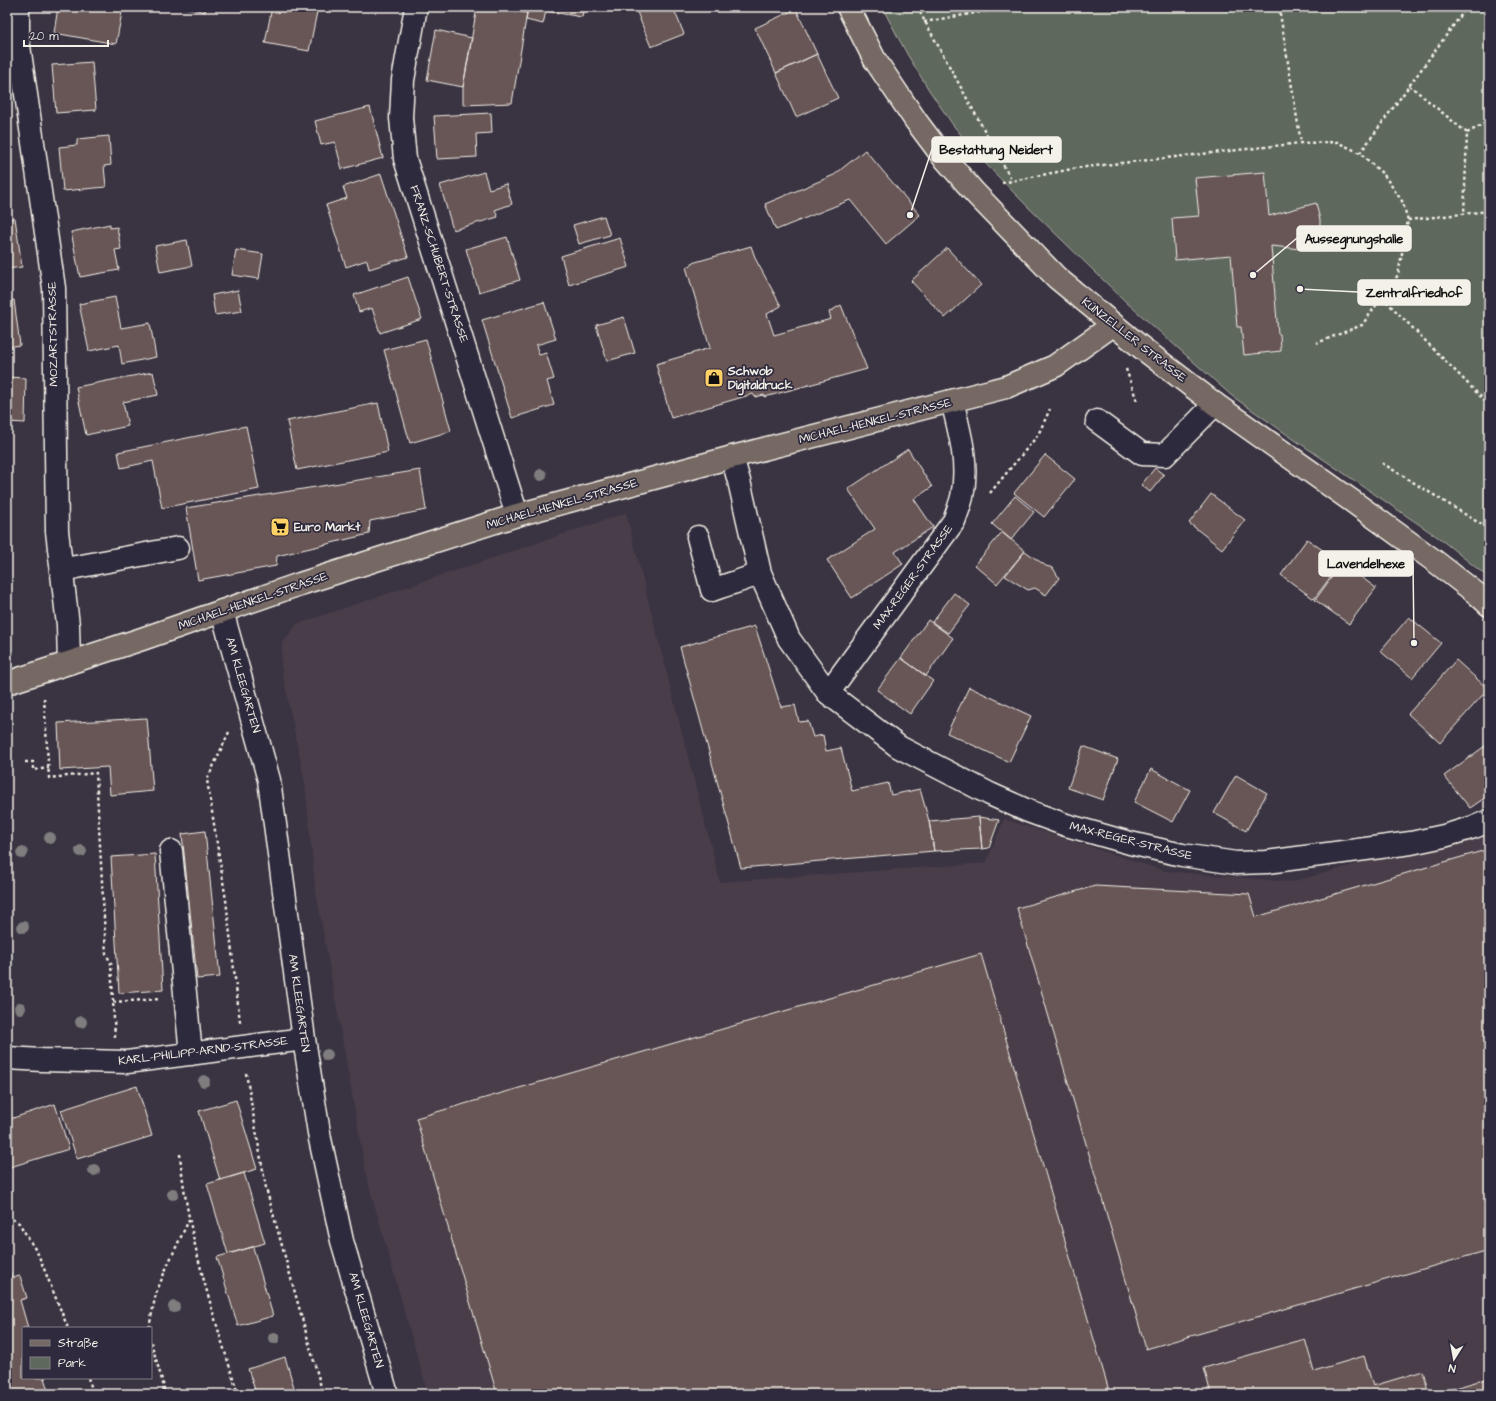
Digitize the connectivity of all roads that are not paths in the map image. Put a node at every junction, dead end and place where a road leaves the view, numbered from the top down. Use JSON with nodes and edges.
{"nodes":[{"id":1,"x":18,"y":7,"type":"edge"},
{"id":2,"x":416,"y":7,"type":"edge"},
{"id":3,"x":848,"y":7,"type":"edge"},
{"id":4,"x":1113,"y":324,"type":"junction"},
{"id":5,"x":952,"y":401,"type":"junction"},
{"id":6,"x":1215,"y":404,"type":"junction"},
{"id":7,"x":1097,"y":421,"type":"dead end"},
{"id":8,"x":732,"y":457,"type":"junction"},
{"id":9,"x":517,"y":515,"type":"junction"},
{"id":10,"x":698,"y":537,"type":"dead end"},
{"id":11,"x":178,"y":548,"type":"dead end"},
{"id":12,"x":61,"y":571,"type":"junction"},
{"id":13,"x":760,"y":573,"type":"junction"},
{"id":14,"x":1489,"y":605,"type":"edge"},
{"id":15,"x":222,"y":611,"type":"junction"},
{"id":16,"x":69,"y":663,"type":"junction"},
{"id":17,"x":7,"y":683,"type":"edge"},
{"id":18,"x":828,"y":693,"type":"junction"},
{"id":19,"x":1489,"y":821,"type":"edge"},
{"id":20,"x":171,"y":851,"type":"dead end"},
{"id":21,"x":304,"y":1039,"type":"junction"},
{"id":22,"x":191,"y":1054,"type":"junction"},
{"id":23,"x":7,"y":1058,"type":"edge"},
{"id":24,"x":387,"y":1394,"type":"edge"}],
"edges":[{"from":1,"to":12,"type":"street","name":"MOZARTSTRASSE"},
{"from":2,"to":9,"type":"street","name":"FRANZ-SCHUBERT-STRASSE"},
{"from":3,"to":4,"type":"main road","name":"KÜNZELLER STRASSE"},
{"from":4,"to":5,"type":"main road","name":"MICHAEL-HENKEL-STRASSE"},
{"from":4,"to":6,"type":"main road","name":"KÜNZELLER STRASSE"},
{"from":5,"to":8,"type":"main road","name":"MICHAEL-HENKEL-STRASSE"},
{"from":5,"to":18,"type":"street","name":"MAX-REGER-STRASSE"},
{"from":6,"to":7,"type":"street"},
{"from":6,"to":14,"type":"main road","name":"KÜNZELLER STRASSE"},
{"from":8,"to":9,"type":"main road","name":"MICHAEL-HENKEL-STRASSE"},
{"from":8,"to":13,"type":"street","name":"MAX-REGER-STRASSE"},
{"from":9,"to":15,"type":"main road","name":"MICHAEL-HENKEL-STRASSE"},
{"from":10,"to":13,"type":"street"},
{"from":11,"to":12,"type":"street"},
{"from":12,"to":16,"type":"street","name":"MOZARTSTRASSE"},
{"from":13,"to":18,"type":"street","name":"MAX-REGER-STRASSE"},
{"from":15,"to":16,"type":"main road","name":"MICHAEL-HENKEL-STRASSE"},
{"from":15,"to":21,"type":"street","name":"AM KLEEGARTEN"},
{"from":16,"to":17,"type":"main road","name":"MICHAEL-HENKEL-STRASSE"},
{"from":18,"to":19,"type":"street","name":"MAX-REGER-STRASSE"},
{"from":20,"to":22,"type":"street"},
{"from":21,"to":22,"type":"street","name":"KARL-PHILIPP-ARND-STRASSE"},
{"from":21,"to":24,"type":"street","name":"AM KLEEGARTEN"},
{"from":22,"to":23,"type":"street","name":"KARL-PHILIPP-ARND-STRASSE"}]}
